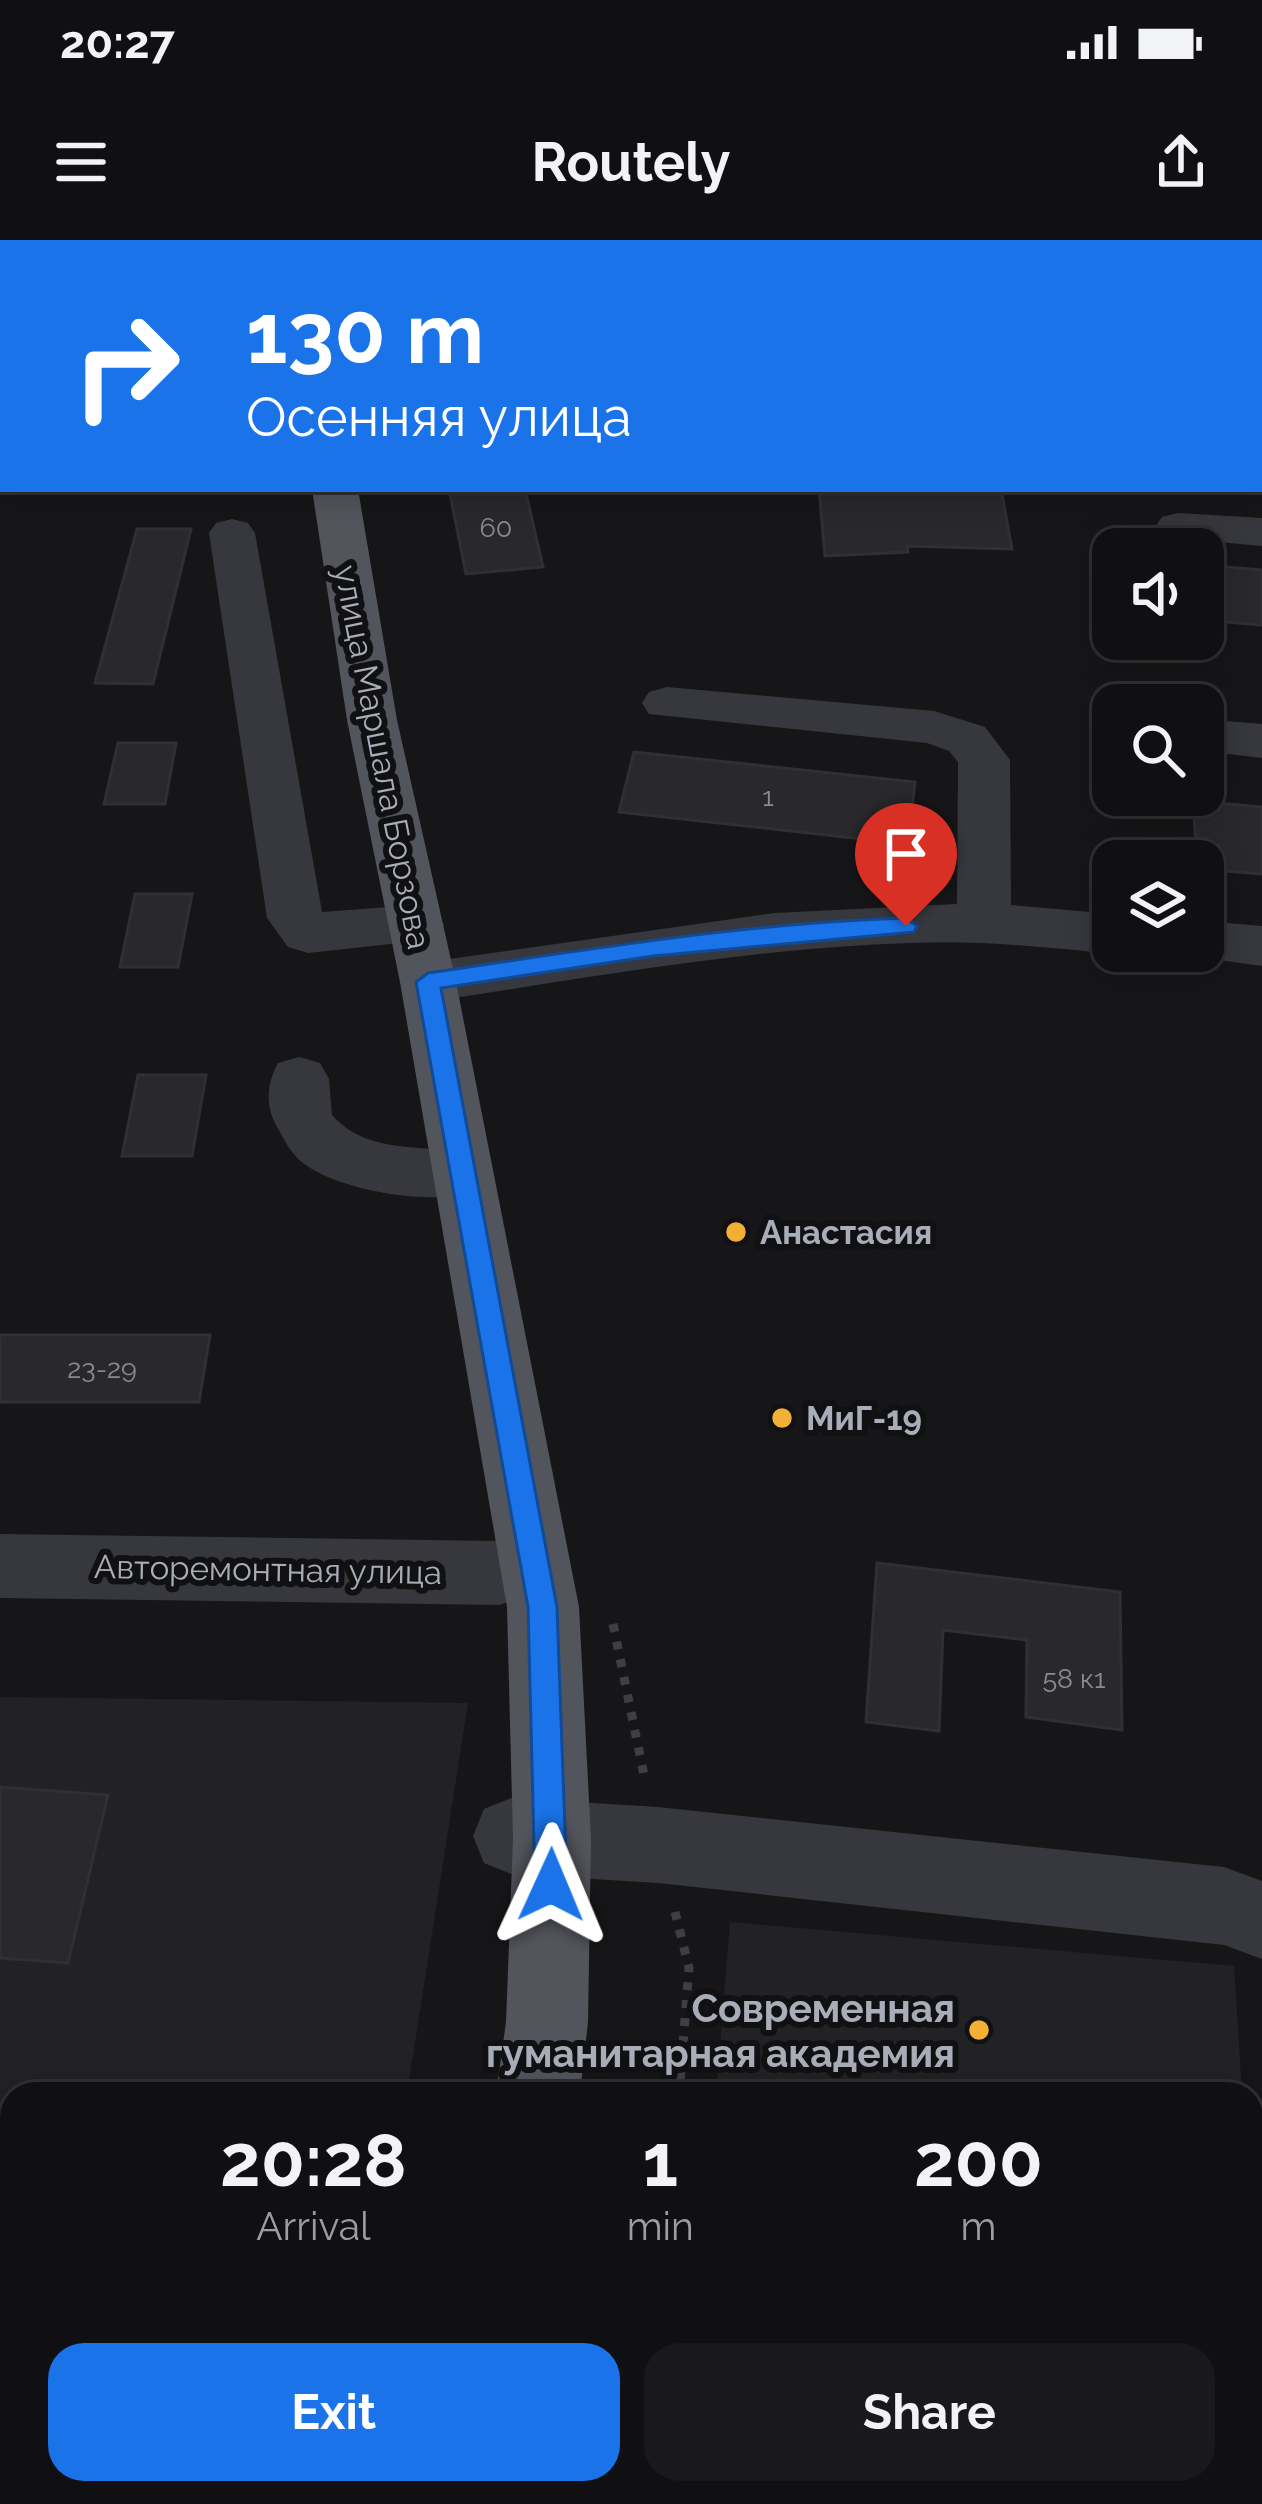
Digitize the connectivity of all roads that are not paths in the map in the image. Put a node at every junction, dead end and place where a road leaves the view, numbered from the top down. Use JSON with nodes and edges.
{"nodes":[{"id":1,"x":335,"y":492,"type":"edge"},
{"id":2,"x":1178,"y":526,"type":"dead end"},
{"id":3,"x":1262,"y":532,"type":"edge"},
{"id":4,"x":232,"y":533,"type":"dead end"},
{"id":5,"x":668,"y":703,"type":"dead end"},
{"id":6,"x":1224,"y":737,"type":"edge"},
{"id":7,"x":1262,"y":741,"type":"edge"},
{"id":8,"x":984,"y":923,"type":"junction"},
{"id":9,"x":416,"y":926,"type":"junction"},
{"id":10,"x":1092,"y":932,"type":"edge"},
{"id":11,"x":1224,"y":943,"type":"edge"},
{"id":12,"x":1262,"y":946,"type":"edge"},
{"id":13,"x":428,"y":982,"type":"junction"},
{"id":14,"x":298,"y":1079,"type":"dead end"},
{"id":15,"x":460,"y":1174,"type":"junction"},
{"id":16,"x":534,"y":1562,"type":"junction"},
{"id":17,"x":0,"y":1566,"type":"edge"},
{"id":18,"x":532,"y":1838,"type":"junction"},
{"id":19,"x":1262,"y":1920,"type":"edge"},
{"id":20,"x":540,"y":2082,"type":"edge"}],
"edges":[{"from":1,"to":9,"type":"main road","name":"улица Маршала Борзова"},
{"from":2,"to":3,"type":"street"},
{"from":4,"to":9,"type":"street"},
{"from":5,"to":8,"type":"street"},
{"from":6,"to":7,"type":"street"},
{"from":8,"to":10,"type":"street"},
{"from":8,"to":13,"type":"street"},
{"from":9,"to":13,"type":"main road","name":"улица Маршала Борзова"},
{"from":11,"to":12,"type":"street"},
{"from":13,"to":15,"type":"main road","name":"улица Маршала Борзова"},
{"from":14,"to":15,"type":"street"},
{"from":15,"to":16,"type":"main road","name":"улица Маршала Борзова"},
{"from":16,"to":17,"type":"street","name":"Авторемонтная улица"},
{"from":16,"to":18,"type":"main road","name":"улица Маршала Борзова"},
{"from":18,"to":19,"type":"street"},
{"from":18,"to":20,"type":"main road","name":"улица Маршала Борзова"}]}
